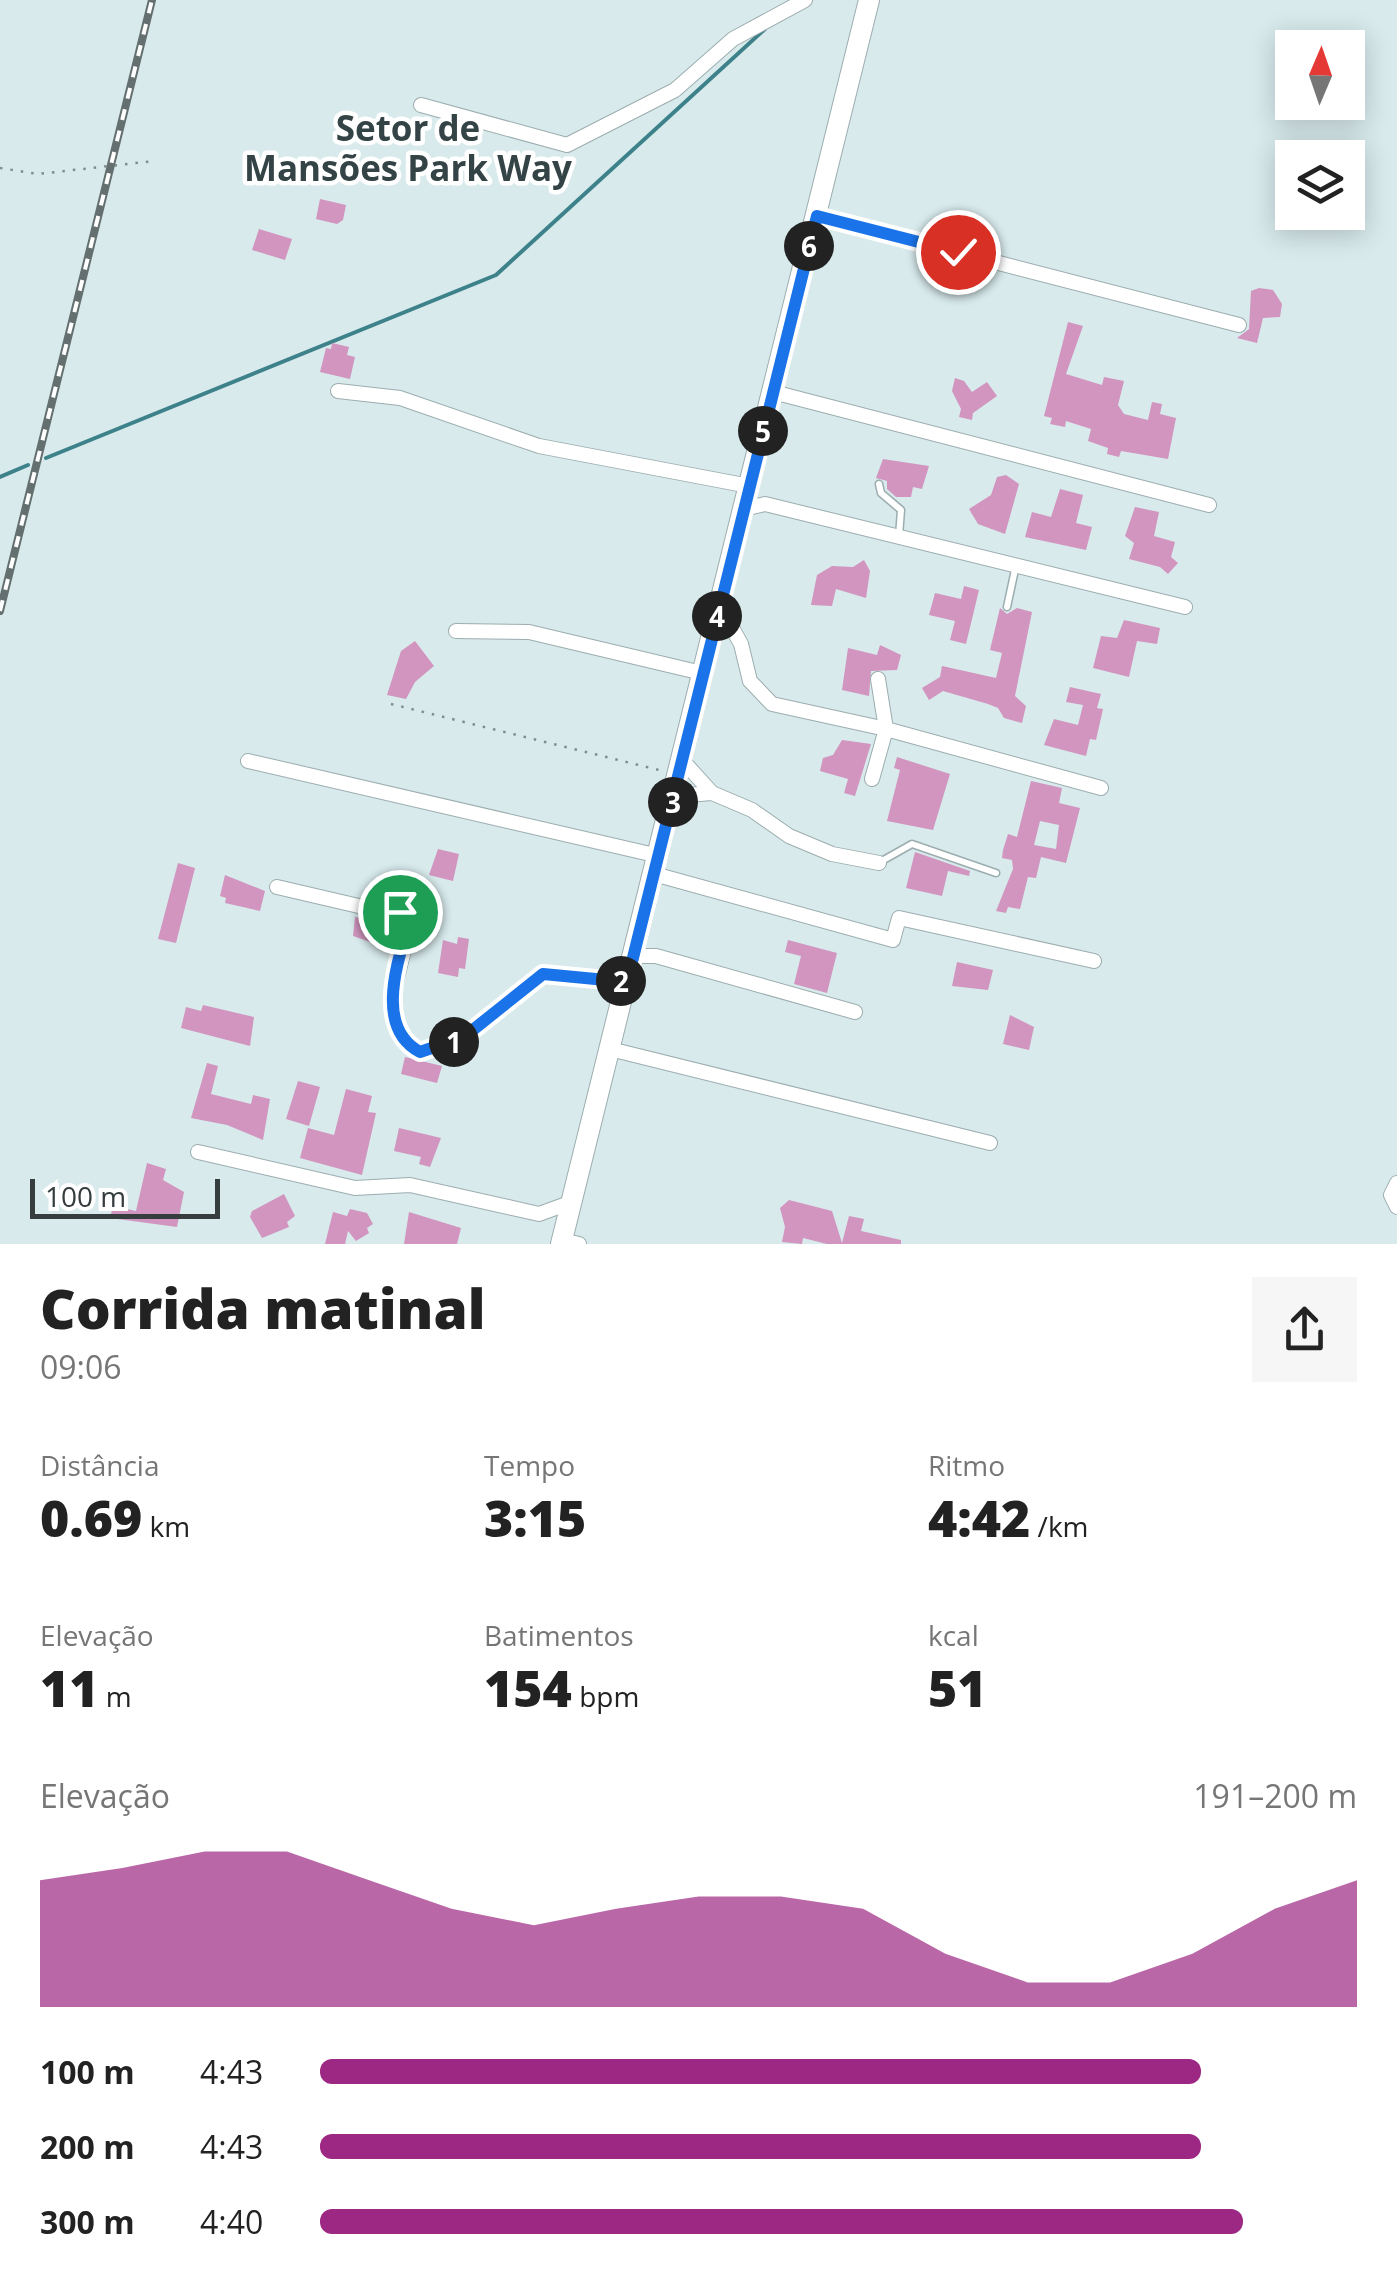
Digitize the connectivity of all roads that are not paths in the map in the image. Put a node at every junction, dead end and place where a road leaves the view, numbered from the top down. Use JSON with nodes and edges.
{"nodes":[{"id":1,"x":805,"y":0,"type":"edge"},
{"id":2,"x":869,"y":0,"type":"edge"},
{"id":3,"x":421,"y":105,"type":"dead end"},
{"id":4,"x":817,"y":216,"type":"junction"},
{"id":5,"x":1239,"y":325,"type":"dead end"},
{"id":6,"x":338,"y":391,"type":"dead end"},
{"id":7,"x":773,"y":392,"type":"junction"},
{"id":8,"x":749,"y":484,"type":"junction"},
{"id":9,"x":879,"y":484,"type":"dead end"},
{"id":10,"x":766,"y":504,"type":"junction"},
{"id":11,"x":1209,"y":505,"type":"dead end"},
{"id":12,"x":743,"y":509,"type":"junction"},
{"id":13,"x":898,"y":536,"type":"junction"},
{"id":14,"x":1016,"y":565,"type":"junction"},
{"id":15,"x":720,"y":606,"type":"junction"},
{"id":16,"x":1007,"y":607,"type":"dead end"},
{"id":17,"x":1185,"y":607,"type":"dead end"},
{"id":18,"x":456,"y":632,"type":"dead end"},
{"id":19,"x":702,"y":673,"type":"junction"},
{"id":20,"x":878,"y":679,"type":"dead end"},
{"id":21,"x":886,"y":729,"type":"junction"},
{"id":22,"x":248,"y":761,"type":"dead end"},
{"id":23,"x":681,"y":768,"type":"junction"},
{"id":24,"x":872,"y":780,"type":"dead end"},
{"id":25,"x":1101,"y":788,"type":"dead end"},
{"id":26,"x":712,"y":793,"type":"junction"},
{"id":27,"x":674,"y":796,"type":"junction"},
{"id":28,"x":879,"y":863,"type":"joint"},
{"id":29,"x":656,"y":865,"type":"junction"},
{"id":30,"x":996,"y":873,"type":"dead end"},
{"id":31,"x":277,"y":887,"type":"dead end"},
{"id":32,"x":635,"y":946,"type":"junction"},
{"id":33,"x":1094,"y":960,"type":"dead end"},
{"id":34,"x":627,"y":982,"type":"junction"},
{"id":35,"x":855,"y":1012,"type":"dead end"},
{"id":36,"x":610,"y":1049,"type":"junction"},
{"id":37,"x":990,"y":1143,"type":"dead end"},
{"id":38,"x":198,"y":1152,"type":"dead end"},
{"id":39,"x":1397,"y":1183,"type":"edge"},
{"id":40,"x":572,"y":1202,"type":"junction"},
{"id":41,"x":1397,"y":1207,"type":"edge"},
{"id":42,"x":539,"y":1214,"type":"junction"},
{"id":43,"x":565,"y":1243,"type":"edge"}],
"edges":[{"from":1,"to":3,"type":"street"},
{"from":2,"to":4,"type":"street"},
{"from":4,"to":5,"type":"street"},
{"from":4,"to":7,"type":"street"},
{"from":6,"to":8,"type":"street"},
{"from":7,"to":8,"type":"street"},
{"from":7,"to":11,"type":"street"},
{"from":8,"to":10,"type":"street"},
{"from":8,"to":12,"type":"street"},
{"from":9,"to":13,"type":"lane"},
{"from":10,"to":12,"type":"street"},
{"from":10,"to":13,"type":"street"},
{"from":12,"to":15,"type":"street"},
{"from":13,"to":14,"type":"street"},
{"from":14,"to":16,"type":"lane"},
{"from":14,"to":17,"type":"street"},
{"from":15,"to":19,"type":"street"},
{"from":15,"to":21,"type":"street"},
{"from":18,"to":19,"type":"street"},
{"from":19,"to":23,"type":"street"},
{"from":20,"to":21,"type":"street"},
{"from":21,"to":24,"type":"street"},
{"from":21,"to":25,"type":"street"},
{"from":22,"to":29,"type":"street"},
{"from":23,"to":26,"type":"street"},
{"from":23,"to":27,"type":"street"},
{"from":26,"to":27,"type":"street"},
{"from":26,"to":28,"type":"street"},
{"from":27,"to":29,"type":"street"},
{"from":28,"to":30,"type":"lane"},
{"from":29,"to":32,"type":"street"},
{"from":29,"to":33,"type":"street"},
{"from":31,"to":34,"type":"street"},
{"from":32,"to":34,"type":"street"},
{"from":32,"to":35,"type":"street"},
{"from":34,"to":36,"type":"street"},
{"from":36,"to":37,"type":"street"},
{"from":36,"to":40,"type":"street"},
{"from":38,"to":42,"type":"street"},
{"from":39,"to":41,"type":"street"},
{"from":40,"to":42,"type":"street"},
{"from":40,"to":43,"type":"street"},
{"from":42,"to":43,"type":"street"}]}
